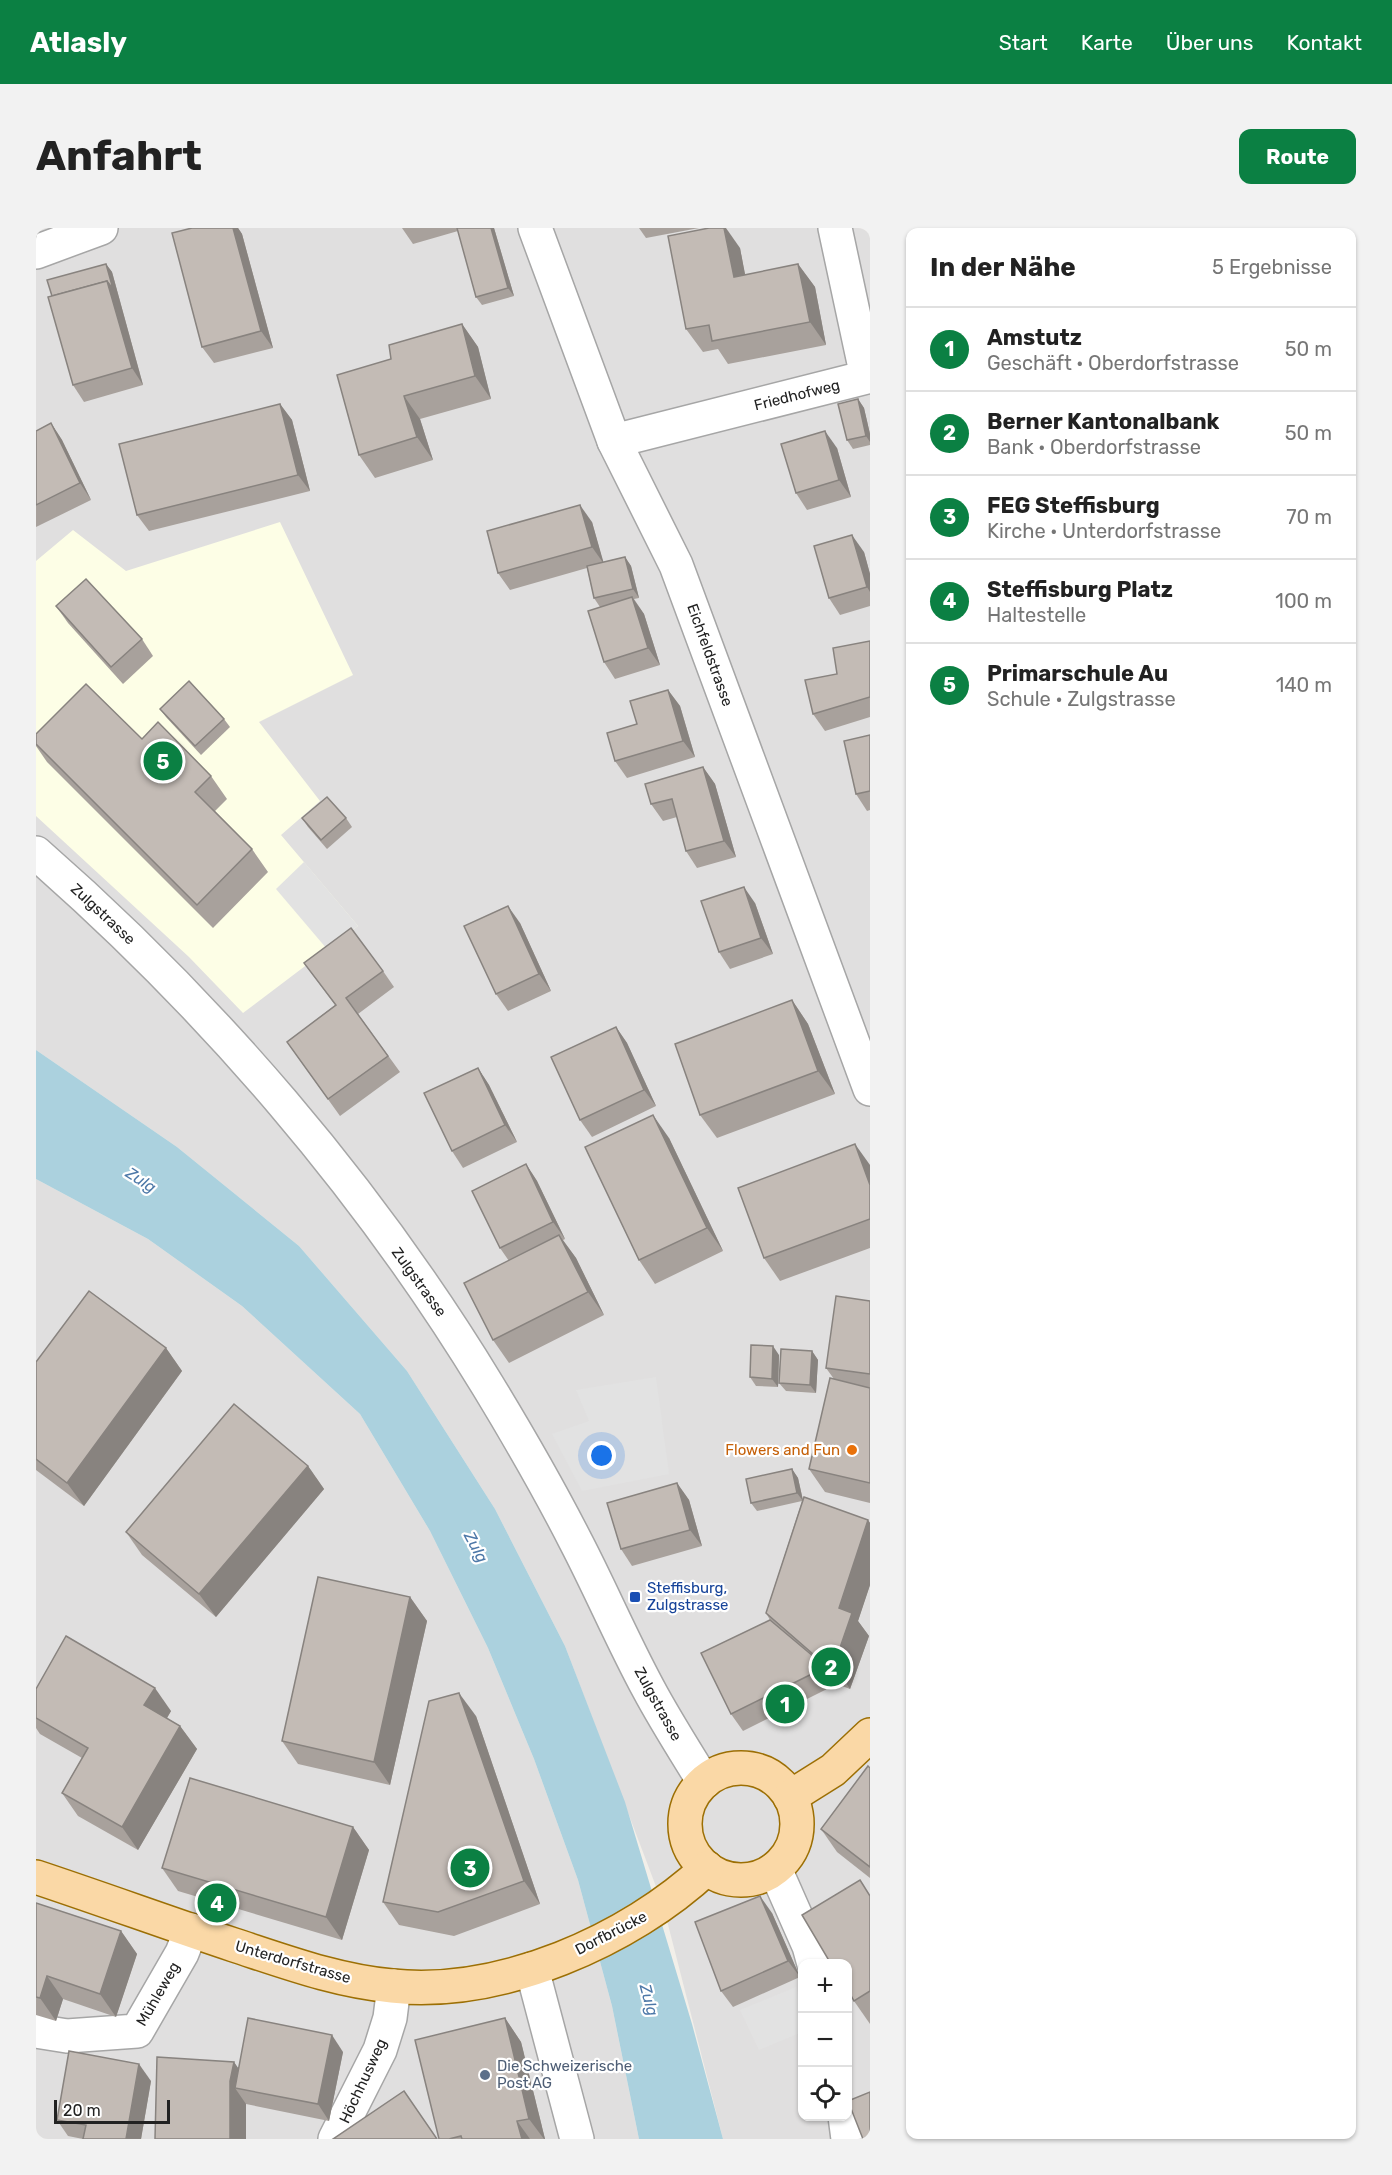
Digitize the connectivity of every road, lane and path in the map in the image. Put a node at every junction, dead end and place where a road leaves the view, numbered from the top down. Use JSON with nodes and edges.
{"nodes":[{"id":1,"x":101,"y":228,"type":"edge"},
{"id":2,"x":535,"y":228,"type":"edge"},
{"id":3,"x":835,"y":228,"type":"edge"},
{"id":4,"x":36,"y":252,"type":"edge"},
{"id":5,"x":614,"y":441,"type":"junction"},
{"id":6,"x":36,"y":853,"type":"edge"},
{"id":7,"x":870,"y":1089,"type":"edge"},
{"id":8,"x":868,"y":1740,"type":"edge"},
{"id":9,"x":704,"y":1782,"type":"junction"},
{"id":10,"x":790,"y":1797,"type":"junction"},
{"id":11,"x":707,"y":1868,"type":"junction"},
{"id":12,"x":775,"y":1869,"type":"junction"},
{"id":13,"x":36,"y":1877,"type":"edge"},
{"id":14,"x":191,"y":1930,"type":"junction"},
{"id":15,"x":813,"y":1959,"type":"edge"},
{"id":16,"x":545,"y":1964,"type":"junction"},
{"id":17,"x":394,"y":1986,"type":"junction"},
{"id":18,"x":36,"y":2031,"type":"edge"},
{"id":19,"x":846,"y":2121,"type":"edge"},
{"id":20,"x":335,"y":2139,"type":"edge"},
{"id":21,"x":577,"y":2139,"type":"edge"},
{"id":22,"x":848,"y":2139,"type":"edge"}],
"edges":[{"from":1,"to":4,"type":"street"},
{"from":2,"to":5,"type":"street","name":"Eichfeldstrasse"},
{"from":3,"to":5,"type":"street","name":"Friedhofweg"},
{"from":5,"to":7,"type":"street","name":"Eichfeldstrasse"},
{"from":6,"to":9,"type":"street","name":"Zulgstrasse"},
{"from":8,"to":10,"type":"main road"},
{"from":9,"to":10,"type":"main road"},
{"from":9,"to":11,"type":"main road"},
{"from":10,"to":12,"type":"main road"},
{"from":11,"to":12,"type":"main road"},
{"from":11,"to":16,"type":"main road","name":"Dorfbrücke"},
{"from":12,"to":15,"type":"street"},
{"from":13,"to":14,"type":"main road","name":"Unterdorfstrasse"},
{"from":14,"to":17,"type":"main road","name":"Unterdorfstrasse"},
{"from":14,"to":18,"type":"street","name":"Mühleweg"},
{"from":16,"to":17,"type":"main road","name":"Unterdorfstrasse"},
{"from":16,"to":21,"type":"street"},
{"from":17,"to":20,"type":"street","name":"Höchhusweg"},
{"from":19,"to":22,"type":"street"}]}
